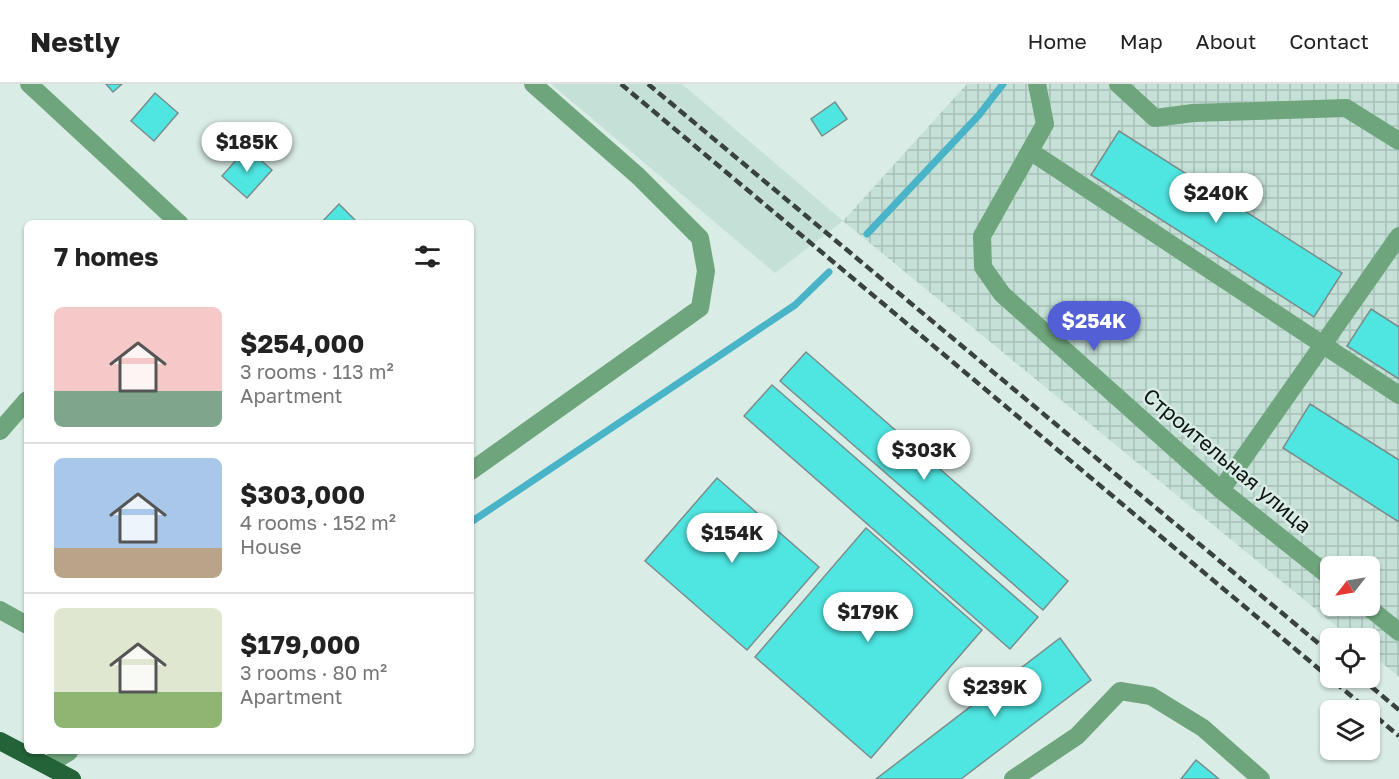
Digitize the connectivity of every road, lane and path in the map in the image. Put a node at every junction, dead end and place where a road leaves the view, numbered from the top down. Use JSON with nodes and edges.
{"nodes":[{"id":1,"x":29,"y":84,"type":"edge"},
{"id":2,"x":533,"y":84,"type":"edge"},
{"id":3,"x":1118,"y":84,"type":"edge"},
{"id":4,"x":1040,"y":85,"type":"edge"},
{"id":5,"x":1399,"y":141,"type":"edge"},
{"id":6,"x":1030,"y":151,"type":"junction"},
{"id":7,"x":176,"y":220,"type":"edge"},
{"id":8,"x":1399,"y":236,"type":"edge"},
{"id":9,"x":1322,"y":346,"type":"junction"},
{"id":10,"x":1399,"y":395,"type":"edge"},
{"id":11,"x":24,"y":404,"type":"edge"},
{"id":12,"x":0,"y":432,"type":"edge"},
{"id":13,"x":474,"y":469,"type":"edge"},
{"id":14,"x":1221,"y":490,"type":"junction"},
{"id":15,"x":1320,"y":569,"type":"edge"},
{"id":16,"x":0,"y":610,"type":"edge"},
{"id":17,"x":1379,"y":616,"type":"edge"},
{"id":18,"x":24,"y":623,"type":"edge"},
{"id":19,"x":1399,"y":632,"type":"edge"},
{"id":20,"x":0,"y":741,"type":"edge"},
{"id":21,"x":24,"y":753,"type":"edge"},
{"id":22,"x":25,"y":754,"type":"edge"},
{"id":23,"x":66,"y":754,"type":"edge"},
{"id":24,"x":47,"y":765,"type":"junction"},
{"id":25,"x":72,"y":779,"type":"edge"},
{"id":26,"x":1013,"y":779,"type":"edge"},
{"id":27,"x":1261,"y":779,"type":"edge"}],
"edges":[{"from":1,"to":7,"type":"street"},
{"from":2,"to":13,"type":"street"},
{"from":3,"to":5,"type":"street"},
{"from":4,"to":6,"type":"street","name":"Строительная улица"},
{"from":6,"to":9,"type":"street"},
{"from":6,"to":14,"type":"street","name":"Строительная улица"},
{"from":8,"to":9,"type":"street"},
{"from":9,"to":10,"type":"street"},
{"from":9,"to":14,"type":"street"},
{"from":11,"to":12,"type":"street"},
{"from":14,"to":15,"type":"street","name":"Строительная улица"},
{"from":16,"to":18,"type":"street"},
{"from":17,"to":19,"type":"street"},
{"from":20,"to":21,"type":"main road"},
{"from":22,"to":24,"type":"main road"},
{"from":23,"to":24,"type":"street"},
{"from":24,"to":25,"type":"main road"},
{"from":26,"to":27,"type":"street"}]}
